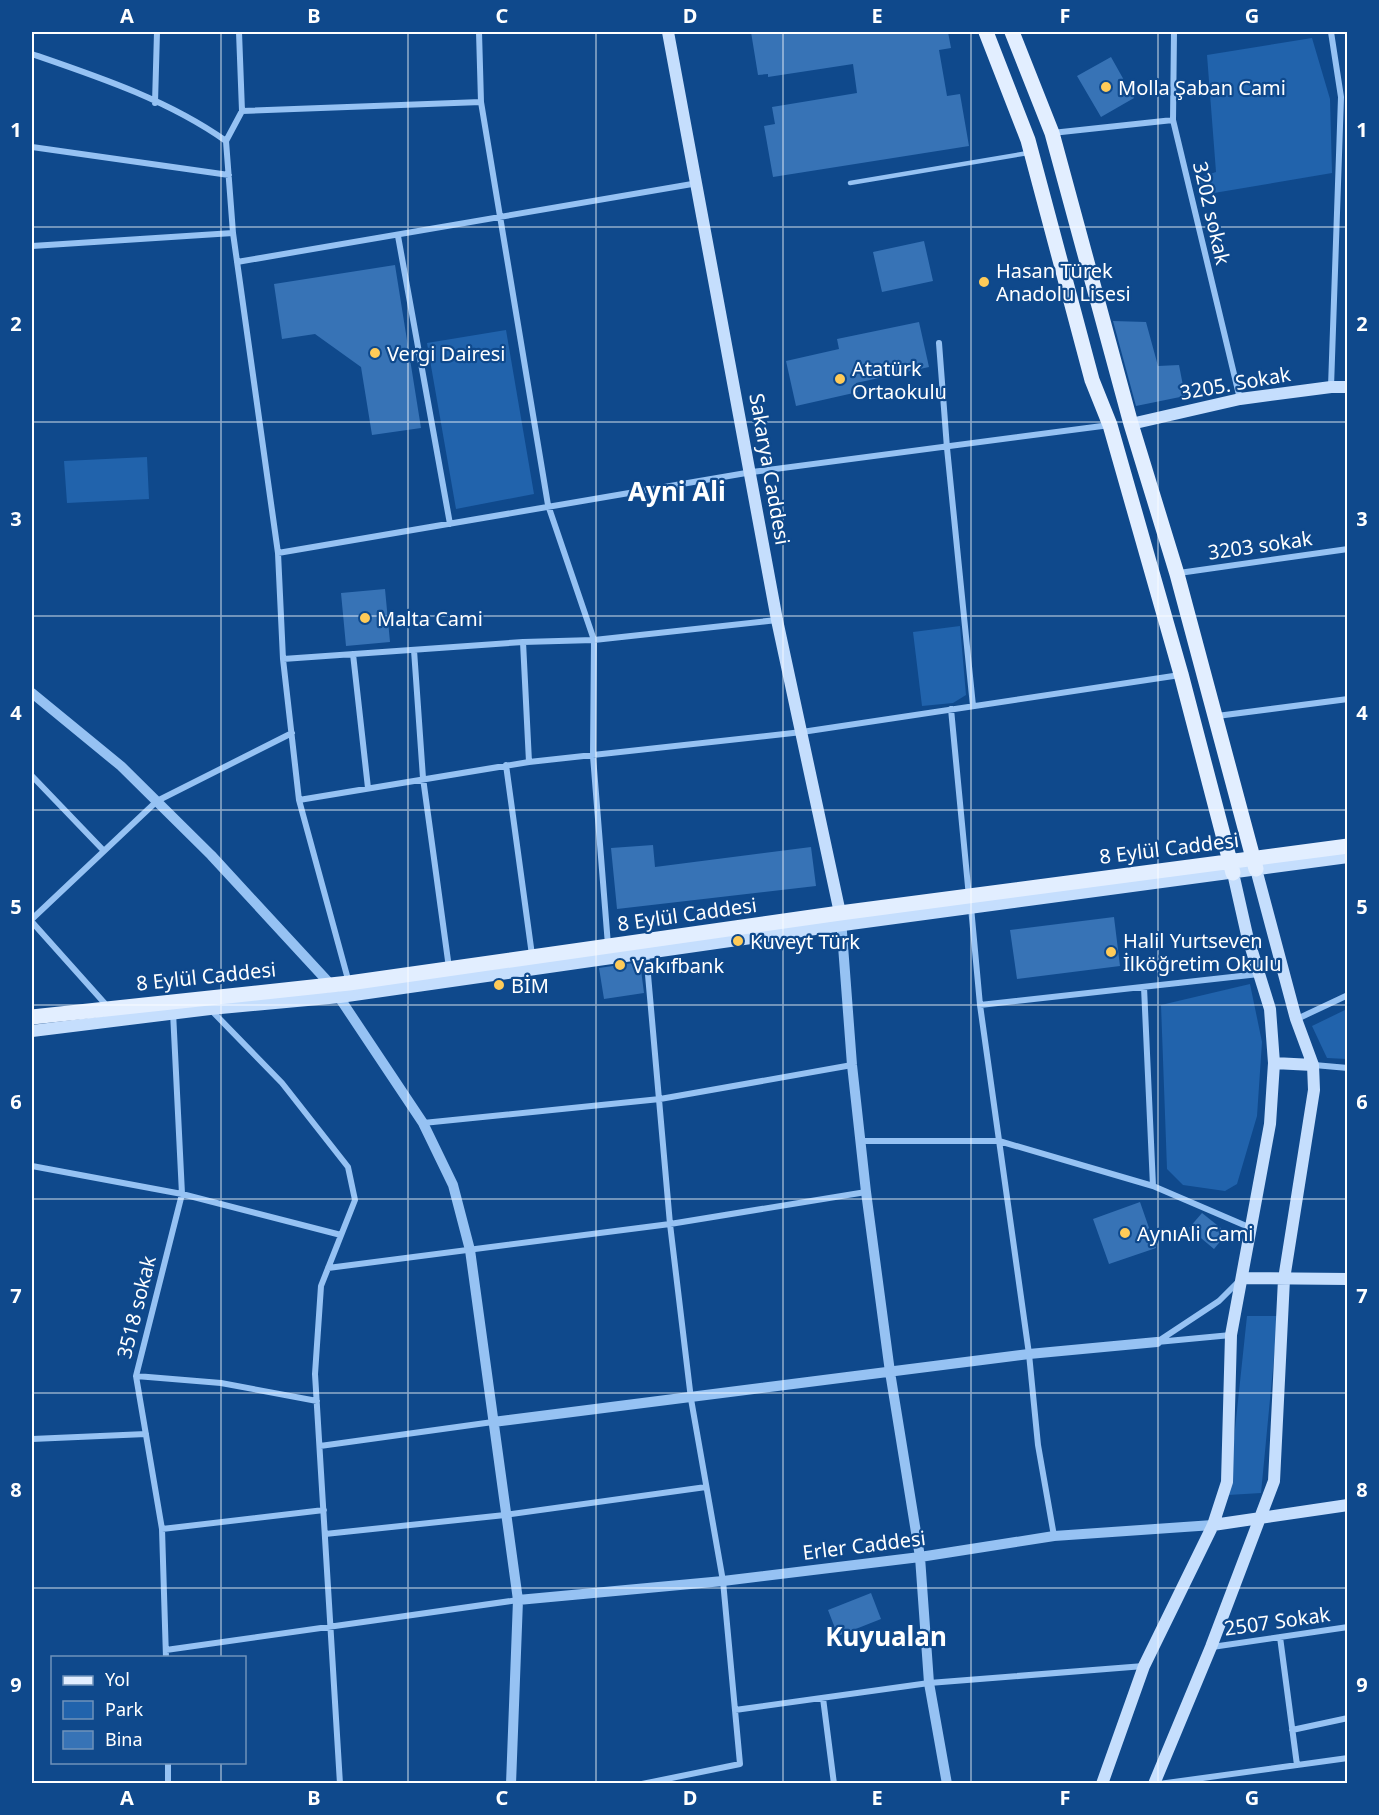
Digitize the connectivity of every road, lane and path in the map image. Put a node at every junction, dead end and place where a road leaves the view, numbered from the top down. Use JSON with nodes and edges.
{"nodes":[{"id":1,"x":157,"y":32,"type":"edge"},
{"id":2,"x":239,"y":32,"type":"edge"},
{"id":3,"x":479,"y":32,"type":"edge"},
{"id":4,"x":668,"y":32,"type":"edge"},
{"id":5,"x":987,"y":32,"type":"edge"},
{"id":6,"x":1012,"y":32,"type":"edge"},
{"id":7,"x":1174,"y":32,"type":"edge"},
{"id":8,"x":1331,"y":32,"type":"edge"},
{"id":9,"x":32,"y":54,"type":"edge"},
{"id":10,"x":1344,"y":97,"type":"edge"},
{"id":11,"x":481,"y":102,"type":"junction"},
{"id":12,"x":155,"y":103,"type":"junction"},
{"id":13,"x":242,"y":111,"type":"junction"},
{"id":14,"x":1173,"y":120,"type":"junction"},
{"id":15,"x":1052,"y":133,"type":"junction"},
{"id":16,"x":1027,"y":137,"type":"junction"},
{"id":17,"x":226,"y":141,"type":"junction"},
{"id":18,"x":32,"y":147,"type":"edge"},
{"id":19,"x":1031,"y":153,"type":"junction"},
{"id":20,"x":229,"y":175,"type":"junction"},
{"id":21,"x":698,"y":183,"type":"junction"},
{"id":22,"x":850,"y":183,"type":"dead end"},
{"id":23,"x":502,"y":218,"type":"junction"},
{"id":24,"x":233,"y":233,"type":"junction"},
{"id":25,"x":398,"y":236,"type":"junction"},
{"id":26,"x":32,"y":245,"type":"edge"},
{"id":27,"x":237,"y":262,"type":"junction"},
{"id":28,"x":939,"y":343,"type":"dead end"},
{"id":29,"x":1331,"y":387,"type":"junction"},
{"id":30,"x":1347,"y":387,"type":"edge"},
{"id":31,"x":1240,"y":399,"type":"junction"},
{"id":32,"x":1131,"y":424,"type":"junction"},
{"id":33,"x":1110,"y":425,"type":"junction"},
{"id":34,"x":946,"y":448,"type":"junction"},
{"id":35,"x":752,"y":472,"type":"junction"},
{"id":36,"x":548,"y":505,"type":"junction"},
{"id":37,"x":450,"y":524,"type":"junction"},
{"id":38,"x":1347,"y":549,"type":"edge"},
{"id":39,"x":278,"y":553,"type":"junction"},
{"id":40,"x":1177,"y":574,"type":"junction"},
{"id":41,"x":777,"y":620,"type":"junction"},
{"id":42,"x":594,"y":640,"type":"junction"},
{"id":43,"x":523,"y":642,"type":"junction"},
{"id":44,"x":414,"y":650,"type":"junction"},
{"id":45,"x":352,"y":654,"type":"junction"},
{"id":46,"x":283,"y":659,"type":"junction"},
{"id":47,"x":1181,"y":674,"type":"junction"},
{"id":48,"x":32,"y":693,"type":"edge"},
{"id":49,"x":1347,"y":699,"type":"edge"},
{"id":50,"x":973,"y":706,"type":"junction"},
{"id":51,"x":951,"y":709,"type":"junction"},
{"id":52,"x":1213,"y":717,"type":"junction"},
{"id":53,"x":802,"y":732,"type":"junction"},
{"id":54,"x":292,"y":733,"type":"junction"},
{"id":55,"x":593,"y":756,"type":"junction"},
{"id":56,"x":529,"y":762,"type":"junction"},
{"id":57,"x":507,"y":765,"type":"junction"},
{"id":58,"x":32,"y":776,"type":"edge"},
{"id":59,"x":423,"y":778,"type":"junction"},
{"id":60,"x":368,"y":788,"type":"junction"},
{"id":61,"x":299,"y":800,"type":"junction"},
{"id":62,"x":157,"y":801,"type":"junction"},
{"id":63,"x":1347,"y":846,"type":"edge"},
{"id":64,"x":104,"y":850,"type":"junction"},
{"id":65,"x":1347,"y":857,"type":"edge"},
{"id":66,"x":1254,"y":864,"type":"junction"},
{"id":67,"x":1232,"y":867,"type":"junction"},
{"id":68,"x":970,"y":902,"type":"junction"},
{"id":69,"x":841,"y":919,"type":"junction"},
{"id":70,"x":32,"y":921,"type":"edge"},
{"id":71,"x":608,"y":946,"type":"junction"},
{"id":72,"x":646,"y":947,"type":"junction"},
{"id":73,"x":532,"y":957,"type":"junction"},
{"id":74,"x":449,"y":969,"type":"junction"},
{"id":75,"x":1259,"y":974,"type":"junction"},
{"id":76,"x":349,"y":983,"type":"junction"},
{"id":77,"x":1144,"y":987,"type":"junction"},
{"id":78,"x":335,"y":991,"type":"junction"},
{"id":79,"x":1347,"y":995,"type":"edge"},
{"id":80,"x":206,"y":1003,"type":"junction"},
{"id":81,"x":981,"y":1005,"type":"junction"},
{"id":82,"x":109,"y":1007,"type":"junction"},
{"id":83,"x":172,"y":1007,"type":"junction"},
{"id":84,"x":32,"y":1017,"type":"edge"},
{"id":85,"x":1296,"y":1019,"type":"junction"},
{"id":86,"x":121,"y":1020,"type":"junction"},
{"id":87,"x":32,"y":1031,"type":"edge"},
{"id":88,"x":1274,"y":1063,"type":"junction"},
{"id":89,"x":852,"y":1065,"type":"junction"},
{"id":90,"x":1313,"y":1065,"type":"junction"},
{"id":91,"x":1347,"y":1068,"type":"edge"},
{"id":92,"x":660,"y":1099,"type":"junction"},
{"id":93,"x":423,"y":1123,"type":"junction"},
{"id":94,"x":861,"y":1141,"type":"junction"},
{"id":95,"x":999,"y":1141,"type":"junction"},
{"id":96,"x":32,"y":1166,"type":"edge"},
{"id":97,"x":1153,"y":1186,"type":"junction"},
{"id":98,"x":867,"y":1192,"type":"junction"},
{"id":99,"x":182,"y":1194,"type":"junction"},
{"id":100,"x":670,"y":1224,"type":"junction"},
{"id":101,"x":1251,"y":1228,"type":"junction"},
{"id":102,"x":341,"y":1235,"type":"junction"},
{"id":103,"x":470,"y":1250,"type":"junction"},
{"id":104,"x":328,"y":1268,"type":"junction"},
{"id":105,"x":1242,"y":1278,"type":"junction"},
{"id":106,"x":1284,"y":1279,"type":"junction"},
{"id":107,"x":1347,"y":1279,"type":"edge"},
{"id":108,"x":1231,"y":1335,"type":"junction"},
{"id":109,"x":1157,"y":1342,"type":"junction"},
{"id":110,"x":1029,"y":1354,"type":"junction"},
{"id":111,"x":890,"y":1372,"type":"junction"},
{"id":112,"x":136,"y":1376,"type":"junction"},
{"id":113,"x":691,"y":1399,"type":"junction"},
{"id":114,"x":317,"y":1401,"type":"junction"},
{"id":115,"x":493,"y":1422,"type":"junction"},
{"id":116,"x":146,"y":1434,"type":"junction"},
{"id":117,"x":32,"y":1439,"type":"edge"},
{"id":118,"x":320,"y":1446,"type":"junction"},
{"id":119,"x":706,"y":1487,"type":"junction"},
{"id":120,"x":1347,"y":1505,"type":"edge"},
{"id":121,"x":324,"y":1510,"type":"junction"},
{"id":122,"x":505,"y":1515,"type":"junction"},
{"id":123,"x":1259,"y":1520,"type":"junction"},
{"id":124,"x":1213,"y":1525,"type":"junction"},
{"id":125,"x":162,"y":1529,"type":"junction"},
{"id":126,"x":325,"y":1534,"type":"junction"},
{"id":127,"x":1054,"y":1536,"type":"junction"},
{"id":128,"x":920,"y":1557,"type":"junction"},
{"id":129,"x":723,"y":1581,"type":"junction"},
{"id":130,"x":518,"y":1600,"type":"junction"},
{"id":131,"x":1347,"y":1627,"type":"edge"},
{"id":132,"x":331,"y":1628,"type":"junction"},
{"id":133,"x":1280,"y":1637,"type":"junction"},
{"id":134,"x":1211,"y":1647,"type":"junction"},
{"id":135,"x":166,"y":1654,"type":"edge"},
{"id":136,"x":1144,"y":1666,"type":"junction"},
{"id":137,"x":929,"y":1683,"type":"junction"},
{"id":138,"x":823,"y":1698,"type":"junction"},
{"id":139,"x":735,"y":1710,"type":"junction"},
{"id":140,"x":1347,"y":1718,"type":"edge"},
{"id":141,"x":1292,"y":1730,"type":"junction"},
{"id":142,"x":1347,"y":1758,"type":"edge"},
{"id":143,"x":168,"y":1764,"type":"edge"},
{"id":144,"x":1297,"y":1765,"type":"junction"},
{"id":145,"x":673,"y":1780,"type":"edge"},
{"id":146,"x":168,"y":1784,"type":"edge"},
{"id":147,"x":340,"y":1784,"type":"edge"},
{"id":148,"x":512,"y":1784,"type":"edge"},
{"id":149,"x":642,"y":1784,"type":"edge"},
{"id":150,"x":834,"y":1784,"type":"edge"},
{"id":151,"x":947,"y":1784,"type":"edge"},
{"id":152,"x":1102,"y":1784,"type":"edge"},
{"id":153,"x":1154,"y":1784,"type":"edge"},
{"id":154,"x":1159,"y":1784,"type":"edge"}],
"edges":[{"from":1,"to":12,"type":"street"},
{"from":2,"to":13,"type":"street"},
{"from":3,"to":11,"type":"street"},
{"from":4,"to":21,"type":"main road","name":"Sakarya Caddesi"},
{"from":5,"to":16,"type":"main road"},
{"from":6,"to":15,"type":"main road"},
{"from":7,"to":14,"type":"street","name":"3202 sokak"},
{"from":8,"to":10,"type":"street"},
{"from":9,"to":12,"type":"street"},
{"from":10,"to":29,"type":"street"},
{"from":11,"to":13,"type":"street"},
{"from":11,"to":23,"type":"street"},
{"from":12,"to":17,"type":"street"},
{"from":13,"to":17,"type":"street"},
{"from":14,"to":15,"type":"street"},
{"from":14,"to":31,"type":"street","name":"3202 sokak"},
{"from":15,"to":16,"type":"main road"},
{"from":15,"to":32,"type":"main road"},
{"from":16,"to":19,"type":"main road"},
{"from":17,"to":20,"type":"street"},
{"from":18,"to":20,"type":"street"},
{"from":19,"to":22,"type":"lane"},
{"from":19,"to":33,"type":"main road"},
{"from":20,"to":24,"type":"street"},
{"from":21,"to":23,"type":"street"},
{"from":21,"to":35,"type":"main road","name":"Sakarya Caddesi"},
{"from":23,"to":25,"type":"street"},
{"from":23,"to":36,"type":"street"},
{"from":24,"to":26,"type":"street"},
{"from":24,"to":27,"type":"street"},
{"from":25,"to":27,"type":"street"},
{"from":25,"to":37,"type":"street"},
{"from":27,"to":39,"type":"street"},
{"from":28,"to":34,"type":"street"},
{"from":29,"to":30,"type":"main road","name":"3205. Sokak"},
{"from":29,"to":31,"type":"main road","name":"3205. Sokak"},
{"from":31,"to":32,"type":"main road","name":"3205. Sokak"},
{"from":32,"to":33,"type":"main road"},
{"from":32,"to":40,"type":"main road"},
{"from":33,"to":34,"type":"street"},
{"from":33,"to":47,"type":"main road"},
{"from":34,"to":35,"type":"street"},
{"from":34,"to":50,"type":"street"},
{"from":35,"to":36,"type":"street"},
{"from":35,"to":41,"type":"main road","name":"Sakarya Caddesi"},
{"from":36,"to":37,"type":"street"},
{"from":36,"to":42,"type":"street"},
{"from":37,"to":39,"type":"street"},
{"from":38,"to":40,"type":"street","name":"3203 sokak"},
{"from":39,"to":46,"type":"street"},
{"from":40,"to":52,"type":"main road"},
{"from":41,"to":42,"type":"street"},
{"from":41,"to":53,"type":"main road","name":"Sakarya Caddesi"},
{"from":42,"to":43,"type":"street"},
{"from":42,"to":55,"type":"street"},
{"from":43,"to":44,"type":"street"},
{"from":43,"to":56,"type":"street"},
{"from":44,"to":45,"type":"street"},
{"from":44,"to":59,"type":"street"},
{"from":45,"to":46,"type":"street"},
{"from":45,"to":60,"type":"street"},
{"from":46,"to":54,"type":"street"},
{"from":47,"to":50,"type":"street"},
{"from":47,"to":67,"type":"main road"},
{"from":48,"to":62,"type":"street"},
{"from":49,"to":52,"type":"street"},
{"from":50,"to":51,"type":"street"},
{"from":51,"to":53,"type":"street"},
{"from":51,"to":68,"type":"street"},
{"from":52,"to":66,"type":"main road"},
{"from":53,"to":55,"type":"street"},
{"from":53,"to":69,"type":"main road","name":"Sakarya Caddesi"},
{"from":54,"to":61,"type":"street"},
{"from":54,"to":62,"type":"street"},
{"from":55,"to":56,"type":"street"},
{"from":55,"to":71,"type":"street"},
{"from":56,"to":57,"type":"street"},
{"from":57,"to":59,"type":"street"},
{"from":57,"to":73,"type":"street"},
{"from":58,"to":64,"type":"street"},
{"from":59,"to":60,"type":"street"},
{"from":59,"to":74,"type":"street"},
{"from":60,"to":61,"type":"street"},
{"from":61,"to":76,"type":"street"},
{"from":62,"to":64,"type":"street"},
{"from":62,"to":78,"type":"street"},
{"from":63,"to":66,"type":"main road","name":"8 Eylül Caddesi"},
{"from":64,"to":70,"type":"street"},
{"from":65,"to":66,"type":"main road"},
{"from":66,"to":67,"type":"main road","name":"8 Eylül Caddesi"},
{"from":66,"to":85,"type":"main road"},
{"from":67,"to":68,"type":"main road","name":"8 Eylül Caddesi"},
{"from":67,"to":75,"type":"main road"},
{"from":68,"to":69,"type":"main road","name":"8 Eylül Caddesi"},
{"from":68,"to":81,"type":"street"},
{"from":69,"to":72,"type":"main road","name":"8 Eylül Caddesi"},
{"from":69,"to":89,"type":"street"},
{"from":70,"to":82,"type":"street"},
{"from":71,"to":72,"type":"main road","name":"8 Eylül Caddesi"},
{"from":71,"to":73,"type":"main road","name":"8 Eylül Caddesi"},
{"from":72,"to":78,"type":"main road"},
{"from":72,"to":92,"type":"street"},
{"from":73,"to":74,"type":"main road","name":"8 Eylül Caddesi"},
{"from":74,"to":76,"type":"main road","name":"8 Eylül Caddesi"},
{"from":75,"to":77,"type":"street"},
{"from":75,"to":88,"type":"main road"},
{"from":76,"to":78,"type":"main road","name":"8 Eylül Caddesi"},
{"from":77,"to":81,"type":"street"},
{"from":77,"to":97,"type":"street"},
{"from":78,"to":80,"type":"main road","name":"8 Eylül Caddesi"},
{"from":78,"to":93,"type":"street"},
{"from":79,"to":85,"type":"street"},
{"from":80,"to":83,"type":"main road","name":"8 Eylül Caddesi"},
{"from":80,"to":102,"type":"street"},
{"from":81,"to":95,"type":"street"},
{"from":82,"to":83,"type":"main road","name":"8 Eylül Caddesi"},
{"from":82,"to":84,"type":"main road","name":"8 Eylül Caddesi"},
{"from":82,"to":86,"type":"street"},
{"from":83,"to":86,"type":"main road"},
{"from":83,"to":99,"type":"street","name":"3518 sokak"},
{"from":85,"to":90,"type":"main road"},
{"from":86,"to":87,"type":"main road"},
{"from":88,"to":90,"type":"main road"},
{"from":88,"to":101,"type":"main road"},
{"from":89,"to":92,"type":"street"},
{"from":89,"to":94,"type":"street"},
{"from":90,"to":91,"type":"street"},
{"from":90,"to":106,"type":"main road"},
{"from":92,"to":93,"type":"street"},
{"from":92,"to":100,"type":"street"},
{"from":93,"to":103,"type":"street"},
{"from":94,"to":95,"type":"street"},
{"from":94,"to":98,"type":"street"},
{"from":95,"to":97,"type":"street"},
{"from":95,"to":110,"type":"street"},
{"from":96,"to":99,"type":"street"},
{"from":97,"to":101,"type":"street"},
{"from":98,"to":100,"type":"street"},
{"from":98,"to":111,"type":"street"},
{"from":99,"to":102,"type":"street"},
{"from":99,"to":112,"type":"street","name":"3518 sokak"},
{"from":100,"to":103,"type":"street"},
{"from":100,"to":113,"type":"street"},
{"from":101,"to":105,"type":"main road"},
{"from":102,"to":104,"type":"street"},
{"from":103,"to":104,"type":"street"},
{"from":103,"to":115,"type":"street"},
{"from":104,"to":114,"type":"street"},
{"from":105,"to":106,"type":"main road"},
{"from":105,"to":108,"type":"main road"},
{"from":105,"to":109,"type":"street"},
{"from":106,"to":107,"type":"main road"},
{"from":106,"to":123,"type":"main road"},
{"from":108,"to":109,"type":"street"},
{"from":108,"to":124,"type":"main road"},
{"from":109,"to":110,"type":"street"},
{"from":110,"to":111,"type":"street"},
{"from":110,"to":127,"type":"street"},
{"from":111,"to":113,"type":"street"},
{"from":111,"to":128,"type":"street"},
{"from":112,"to":114,"type":"street"},
{"from":112,"to":116,"type":"street","name":"3518 sokak"},
{"from":113,"to":115,"type":"street"},
{"from":113,"to":119,"type":"street"},
{"from":114,"to":118,"type":"street"},
{"from":115,"to":118,"type":"street"},
{"from":115,"to":122,"type":"street"},
{"from":116,"to":117,"type":"street"},
{"from":116,"to":125,"type":"street","name":"3518 sokak"},
{"from":118,"to":121,"type":"street"},
{"from":119,"to":122,"type":"street"},
{"from":119,"to":129,"type":"street"},
{"from":120,"to":123,"type":"main road"},
{"from":121,"to":125,"type":"street"},
{"from":121,"to":126,"type":"street"},
{"from":122,"to":126,"type":"street"},
{"from":122,"to":130,"type":"street"},
{"from":123,"to":124,"type":"main road"},
{"from":123,"to":134,"type":"main road"},
{"from":124,"to":127,"type":"street","name":"Erler Caddesi"},
{"from":124,"to":136,"type":"main road"},
{"from":125,"to":135,"type":"street","name":"3518 sokak"},
{"from":126,"to":132,"type":"street"},
{"from":127,"to":128,"type":"street","name":"Erler Caddesi"},
{"from":128,"to":129,"type":"street","name":"Erler Caddesi"},
{"from":128,"to":137,"type":"street"},
{"from":129,"to":130,"type":"street","name":"Erler Caddesi"},
{"from":129,"to":139,"type":"street"},
{"from":130,"to":132,"type":"street"},
{"from":130,"to":148,"type":"street"},
{"from":131,"to":133,"type":"street","name":"2507 Sokak"},
{"from":132,"to":135,"type":"street"},
{"from":132,"to":147,"type":"street"},
{"from":133,"to":134,"type":"street","name":"2507 Sokak"},
{"from":133,"to":141,"type":"street"},
{"from":134,"to":153,"type":"main road"},
{"from":136,"to":137,"type":"street"},
{"from":136,"to":152,"type":"main road"},
{"from":137,"to":138,"type":"street"},
{"from":137,"to":151,"type":"street"},
{"from":138,"to":139,"type":"street"},
{"from":138,"to":150,"type":"street"},
{"from":139,"to":145,"type":"street"},
{"from":140,"to":141,"type":"street"},
{"from":141,"to":144,"type":"street"},
{"from":142,"to":144,"type":"street"},
{"from":143,"to":146,"type":"street"},
{"from":144,"to":154,"type":"street"},
{"from":145,"to":149,"type":"street"}]}
